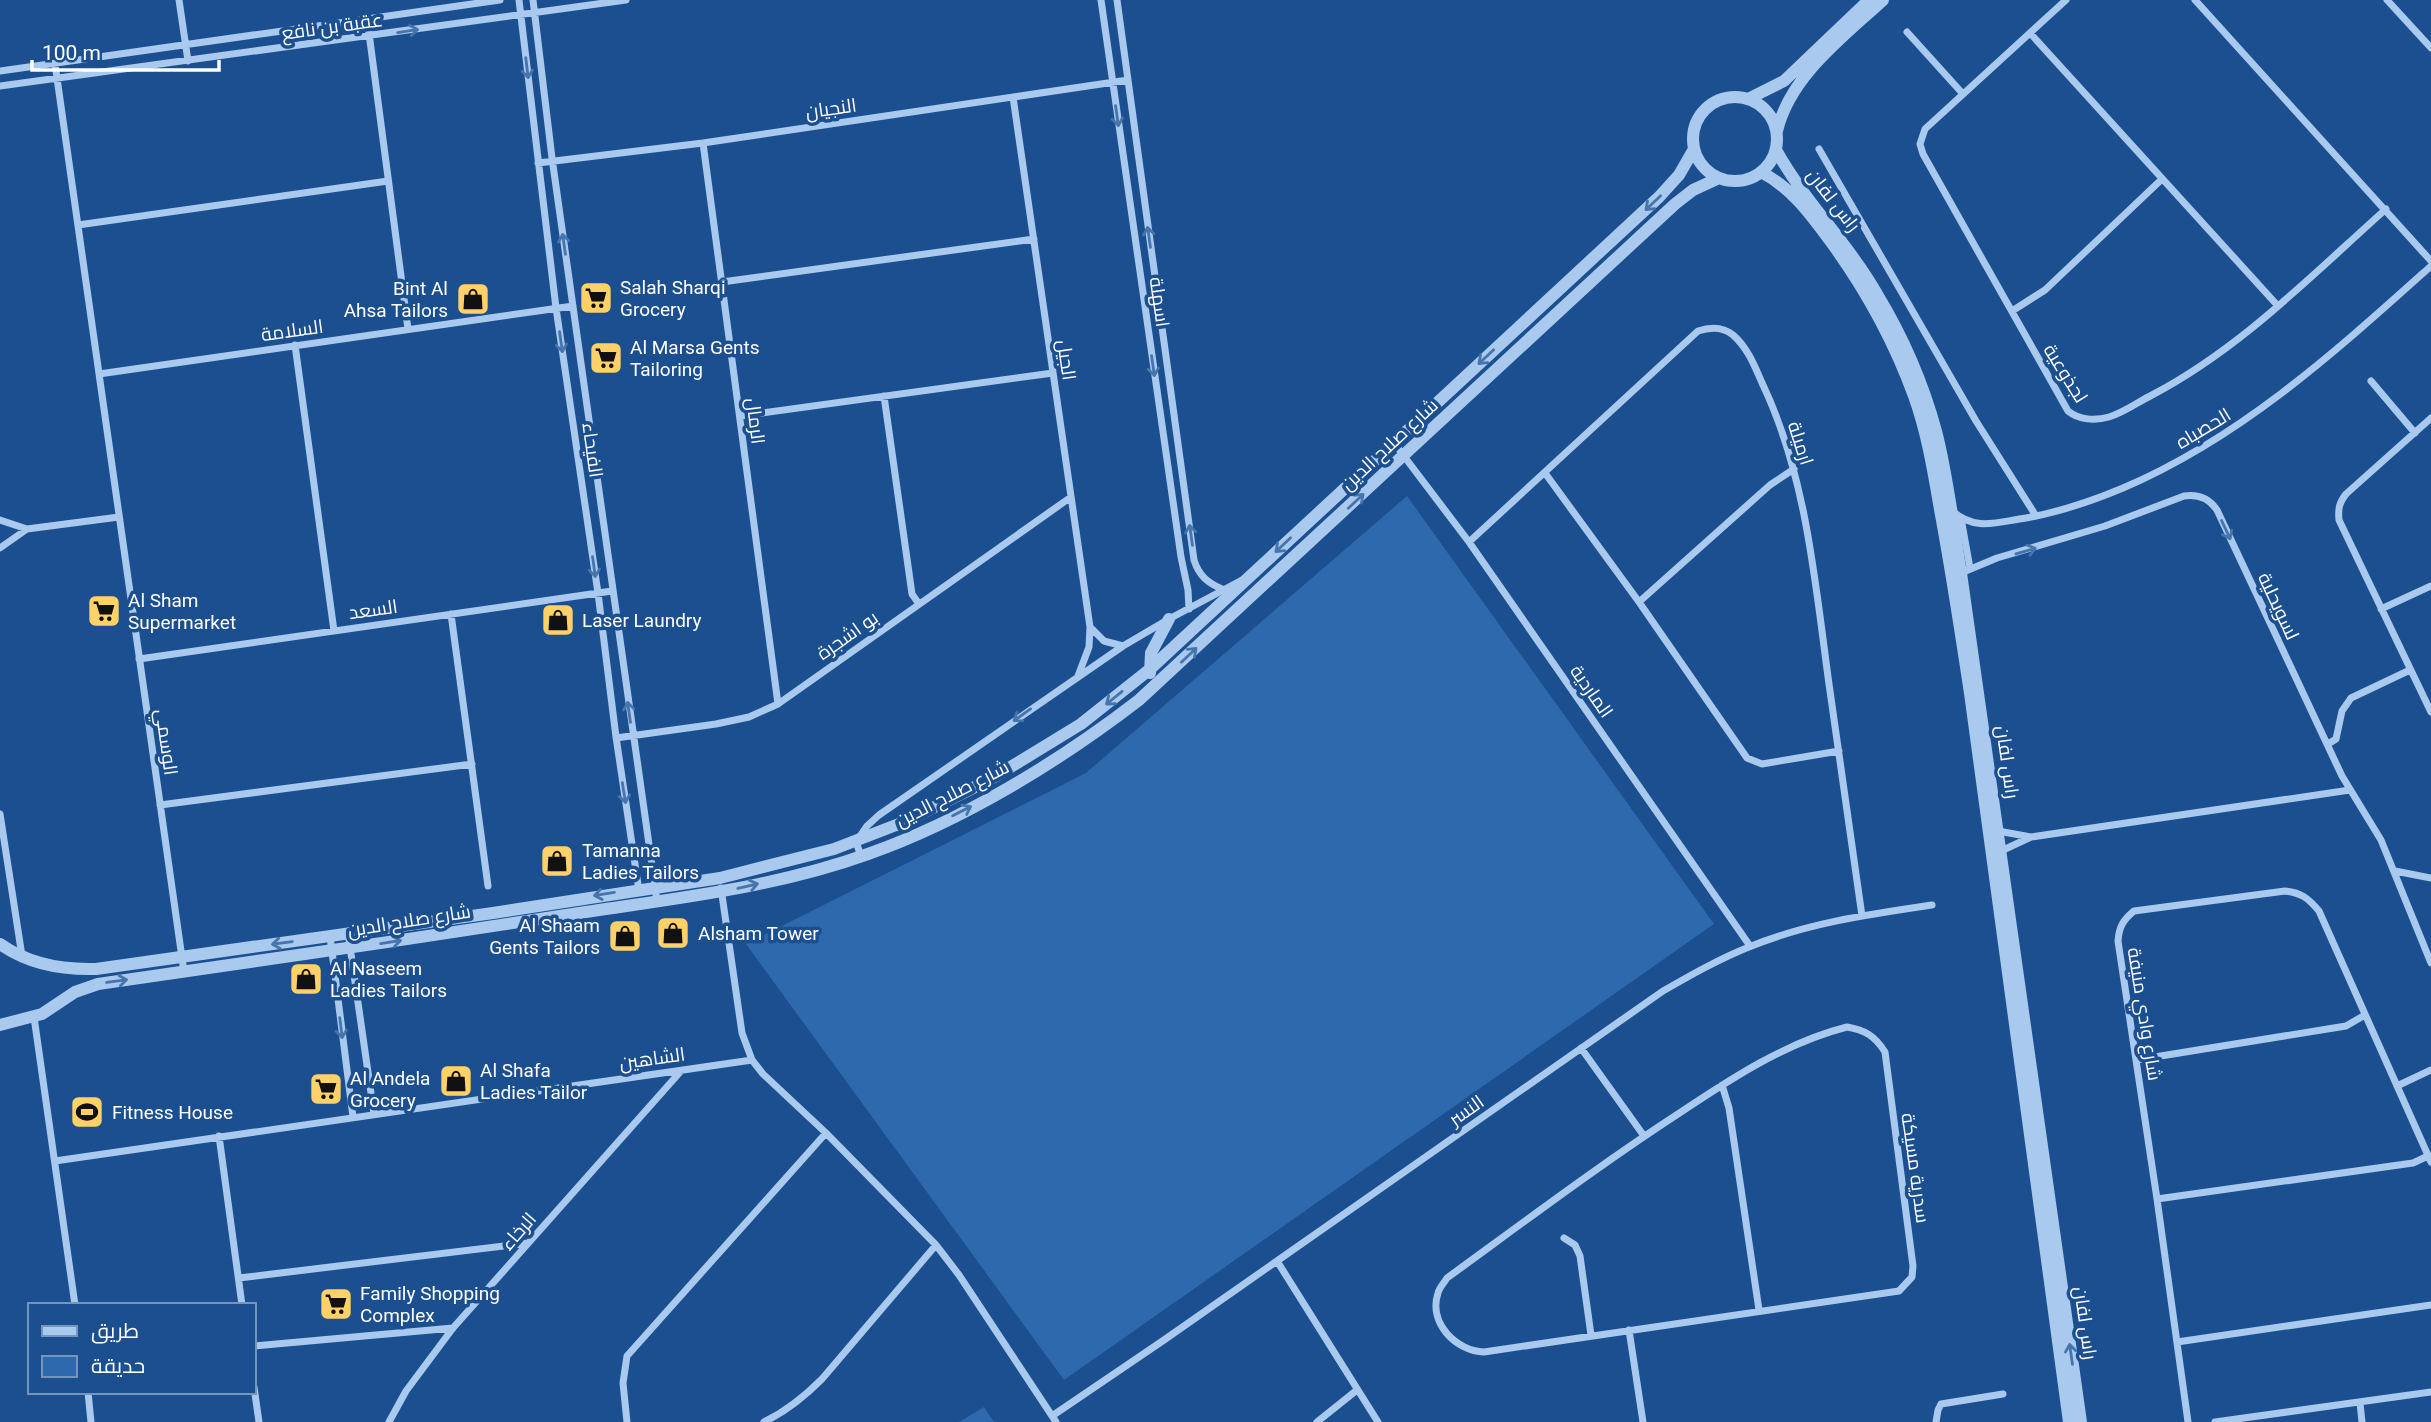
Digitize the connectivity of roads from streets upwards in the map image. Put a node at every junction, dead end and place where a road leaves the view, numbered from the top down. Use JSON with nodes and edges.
{"nodes":[{"id":1,"x":179,"y":0,"type":"edge"},
{"id":2,"x":431,"y":0,"type":"edge"},
{"id":3,"x":500,"y":0,"type":"edge"},
{"id":4,"x":519,"y":0,"type":"edge"},
{"id":5,"x":533,"y":0,"type":"edge"},
{"id":6,"x":626,"y":0,"type":"edge"},
{"id":7,"x":1101,"y":0,"type":"edge"},
{"id":8,"x":1117,"y":0,"type":"edge"},
{"id":9,"x":1869,"y":0,"type":"edge"},
{"id":10,"x":1883,"y":0,"type":"edge"},
{"id":11,"x":2066,"y":0,"type":"edge"},
{"id":12,"x":2194,"y":0,"type":"edge"},
{"id":13,"x":2387,"y":0,"type":"edge"},
{"id":14,"x":432,"y":9,"type":"junction"},
{"id":15,"x":535,"y":12,"type":"junction"},
{"id":16,"x":521,"y":14,"type":"junction"},
{"id":17,"x":367,"y":18,"type":"junction"},
{"id":18,"x":1907,"y":32,"type":"dead end"},
{"id":19,"x":2030,"y":33,"type":"junction"},
{"id":20,"x":369,"y":37,"type":"junction"},
{"id":21,"x":186,"y":46,"type":"junction"},
{"id":22,"x":2431,"y":48,"type":"edge"},
{"id":23,"x":188,"y":61,"type":"junction"},
{"id":24,"x":55,"y":64,"type":"junction"},
{"id":25,"x":0,"y":71,"type":"edge"},
{"id":26,"x":57,"y":79,"type":"junction"},
{"id":27,"x":1128,"y":80,"type":"junction"},
{"id":28,"x":1112,"y":82,"type":"junction"},
{"id":29,"x":0,"y":86,"type":"edge"},
{"id":30,"x":1963,"y":94,"type":"junction"},
{"id":31,"x":1013,"y":97,"type":"junction"},
{"id":32,"x":1748,"y":99,"type":"junction"},
{"id":33,"x":1776,"y":132,"type":"junction"},
{"id":34,"x":703,"y":143,"type":"junction"},
{"id":35,"x":1694,"y":149,"type":"junction"},
{"id":36,"x":1819,"y":149,"type":"dead end"},
{"id":37,"x":1776,"y":150,"type":"junction"},
{"id":38,"x":538,"y":163,"type":"junction"},
{"id":39,"x":552,"y":163,"type":"junction"},
{"id":40,"x":1761,"y":172,"type":"junction"},
{"id":41,"x":1719,"y":178,"type":"junction"},
{"id":42,"x":2162,"y":179,"type":"junction"},
{"id":43,"x":388,"y":181,"type":"junction"},
{"id":44,"x":2386,"y":209,"type":"junction"},
{"id":45,"x":78,"y":225,"type":"junction"},
{"id":46,"x":1034,"y":239,"type":"junction"},
{"id":47,"x":2431,"y":263,"type":"edge"},
{"id":48,"x":722,"y":282,"type":"junction"},
{"id":49,"x":573,"y":306,"type":"junction"},
{"id":50,"x":2278,"y":306,"type":"junction"},
{"id":51,"x":556,"y":308,"type":"junction"},
{"id":52,"x":2012,"y":311,"type":"junction"},
{"id":53,"x":408,"y":329,"type":"junction"},
{"id":54,"x":295,"y":345,"type":"junction"},
{"id":55,"x":1053,"y":373,"type":"junction"},
{"id":56,"x":99,"y":374,"type":"junction"},
{"id":57,"x":2371,"y":381,"type":"dead end"},
{"id":58,"x":884,"y":396,"type":"junction"},
{"id":59,"x":740,"y":416,"type":"junction"},
{"id":60,"x":2431,"y":418,"type":"edge"},
{"id":61,"x":2415,"y":433,"type":"junction"},
{"id":62,"x":1394,"y":443,"type":"junction"},
{"id":63,"x":1405,"y":455,"type":"junction"},
{"id":64,"x":1794,"y":469,"type":"junction"},
{"id":65,"x":1545,"y":473,"type":"junction"},
{"id":66,"x":1071,"y":497,"type":"junction"},
{"id":67,"x":1951,"y":510,"type":"junction"},
{"id":68,"x":2036,"y":516,"type":"junction"},
{"id":69,"x":119,"y":517,"type":"junction"},
{"id":70,"x":1961,"y":518,"type":"junction"},
{"id":71,"x":0,"y":520,"type":"edge"},
{"id":72,"x":27,"y":529,"type":"junction"},
{"id":73,"x":1469,"y":542,"type":"junction"},
{"id":74,"x":0,"y":548,"type":"edge"},
{"id":75,"x":1966,"y":570,"type":"junction"},
{"id":76,"x":1249,"y":577,"type":"junction"},
{"id":77,"x":2431,"y":586,"type":"edge"},
{"id":78,"x":1222,"y":589,"type":"junction"},
{"id":79,"x":612,"y":591,"type":"junction"},
{"id":80,"x":598,"y":593,"type":"junction"},
{"id":81,"x":1639,"y":602,"type":"junction"},
{"id":82,"x":919,"y":604,"type":"junction"},
{"id":83,"x":1189,"y":608,"type":"junction"},
{"id":84,"x":2381,"y":609,"type":"junction"},
{"id":85,"x":451,"y":614,"type":"junction"},
{"id":86,"x":1168,"y":619,"type":"junction"},
{"id":87,"x":1090,"y":627,"type":"junction"},
{"id":88,"x":334,"y":631,"type":"junction"},
{"id":89,"x":1123,"y":646,"type":"junction"},
{"id":90,"x":139,"y":659,"type":"junction"},
{"id":91,"x":1149,"y":670,"type":"junction"},
{"id":92,"x":2410,"y":670,"type":"junction"},
{"id":93,"x":1078,"y":676,"type":"junction"},
{"id":94,"x":1164,"y":679,"type":"junction"},
{"id":95,"x":778,"y":704,"type":"junction"},
{"id":96,"x":2431,"y":712,"type":"edge"},
{"id":97,"x":632,"y":736,"type":"junction"},
{"id":98,"x":616,"y":738,"type":"junction"},
{"id":99,"x":2328,"y":744,"type":"junction"},
{"id":100,"x":1839,"y":751,"type":"junction"},
{"id":101,"x":472,"y":764,"type":"junction"},
{"id":102,"x":2350,"y":790,"type":"junction"},
{"id":103,"x":160,"y":805,"type":"junction"},
{"id":104,"x":0,"y":814,"type":"edge"},
{"id":105,"x":1998,"y":831,"type":"junction"},
{"id":106,"x":2031,"y":837,"type":"junction"},
{"id":107,"x":856,"y":842,"type":"junction"},
{"id":108,"x":2001,"y":851,"type":"junction"},
{"id":109,"x":861,"y":856,"type":"junction"},
{"id":110,"x":2395,"y":871,"type":"junction"},
{"id":111,"x":720,"y":877,"type":"junction"},
{"id":112,"x":2431,"y":878,"type":"edge"},
{"id":113,"x":488,"y":886,"type":"dead end"},
{"id":114,"x":655,"y":886,"type":"junction"},
{"id":115,"x":639,"y":889,"type":"junction"},
{"id":116,"x":722,"y":892,"type":"junction"},
{"id":117,"x":657,"y":901,"type":"junction"},
{"id":118,"x":641,"y":903,"type":"junction"},
{"id":119,"x":1932,"y":905,"type":"dead end"},
{"id":120,"x":1862,"y":916,"type":"junction"},
{"id":121,"x":348,"y":933,"type":"junction"},
{"id":122,"x":330,"y":936,"type":"junction"},
{"id":123,"x":0,"y":944,"type":"edge"},
{"id":124,"x":1750,"y":946,"type":"junction"},
{"id":125,"x":350,"y":948,"type":"junction"},
{"id":126,"x":331,"y":951,"type":"junction"},
{"id":127,"x":22,"y":957,"type":"junction"},
{"id":128,"x":182,"y":957,"type":"junction"},
{"id":129,"x":2431,"y":963,"type":"edge"},
{"id":130,"x":75,"y":969,"type":"junction"},
{"id":131,"x":184,"y":972,"type":"junction"},
{"id":132,"x":81,"y":989,"type":"junction"},
{"id":133,"x":2365,"y":1015,"type":"junction"},
{"id":134,"x":33,"y":1017,"type":"junction"},
{"id":135,"x":0,"y":1024,"type":"edge"},
{"id":136,"x":1581,"y":1048,"type":"junction"},
{"id":137,"x":752,"y":1059,"type":"junction"},
{"id":138,"x":2136,"y":1060,"type":"junction"},
{"id":139,"x":682,"y":1070,"type":"junction"},
{"id":140,"x":2431,"y":1070,"type":"edge"},
{"id":141,"x":1722,"y":1085,"type":"junction"},
{"id":142,"x":2397,"y":1086,"type":"junction"},
{"id":143,"x":374,"y":1114,"type":"junction"},
{"id":144,"x":353,"y":1117,"type":"junction"},
{"id":145,"x":825,"y":1132,"type":"junction"},
{"id":146,"x":219,"y":1136,"type":"junction"},
{"id":147,"x":1644,"y":1136,"type":"junction"},
{"id":148,"x":2430,"y":1159,"type":"edge"},
{"id":149,"x":55,"y":1161,"type":"junction"},
{"id":150,"x":2157,"y":1199,"type":"junction"},
{"id":151,"x":1564,"y":1238,"type":"dead end"},
{"id":152,"x":529,"y":1243,"type":"junction"},
{"id":153,"x":936,"y":1245,"type":"junction"},
{"id":154,"x":1277,"y":1261,"type":"junction"},
{"id":155,"x":239,"y":1278,"type":"junction"},
{"id":156,"x":75,"y":1303,"type":"edge"},
{"id":157,"x":243,"y":1303,"type":"edge"},
{"id":158,"x":2431,"y":1305,"type":"edge"},
{"id":159,"x":1759,"y":1310,"type":"junction"},
{"id":160,"x":453,"y":1328,"type":"junction"},
{"id":161,"x":1629,"y":1330,"type":"junction"},
{"id":162,"x":1591,"y":1335,"type":"junction"},
{"id":163,"x":2177,"y":1342,"type":"junction"},
{"id":164,"x":256,"y":1346,"type":"edge"},
{"id":165,"x":1357,"y":1390,"type":"junction"},
{"id":166,"x":2431,"y":1392,"type":"edge"},
{"id":167,"x":88,"y":1394,"type":"edge"},
{"id":168,"x":255,"y":1394,"type":"edge"},
{"id":169,"x":2003,"y":1394,"type":"dead end"},
{"id":170,"x":2360,"y":1403,"type":"junction"},
{"id":171,"x":1054,"y":1419,"type":"edge"},
{"id":172,"x":92,"y":1422,"type":"edge"},
{"id":173,"x":259,"y":1422,"type":"edge"},
{"id":174,"x":389,"y":1422,"type":"edge"},
{"id":175,"x":627,"y":1422,"type":"edge"},
{"id":176,"x":764,"y":1422,"type":"edge"},
{"id":177,"x":1317,"y":1422,"type":"edge"},
{"id":178,"x":1378,"y":1422,"type":"edge"},
{"id":179,"x":1643,"y":1422,"type":"edge"},
{"id":180,"x":1937,"y":1422,"type":"edge"},
{"id":181,"x":2069,"y":1422,"type":"edge"},
{"id":182,"x":2081,"y":1422,"type":"edge"},
{"id":183,"x":2188,"y":1422,"type":"edge"},
{"id":184,"x":2215,"y":1422,"type":"edge"},
{"id":185,"x":2362,"y":1422,"type":"edge"}],
"edges":[{"from":1,"to":21,"type":"street"},
{"from":2,"to":14,"type":"street"},
{"from":3,"to":14,"type":"street","name":"عقبة بن نافع"},
{"from":4,"to":16,"type":"street","name":"الفيحاء"},
{"from":5,"to":15,"type":"street","name":"الفيحاء"},
{"from":6,"to":15,"type":"street","name":"عقبة بن نافع"},
{"from":7,"to":28,"type":"street","name":"اسهلة"},
{"from":8,"to":27,"type":"street","name":"اسهلة"},
{"from":9,"to":32,"type":"street"},
{"from":10,"to":33,"type":"street"},
{"from":11,"to":19,"type":"street","name":"لجذوعية"},
{"from":12,"to":44,"type":"street"},
{"from":13,"to":22,"type":"street"},
{"from":14,"to":17,"type":"street","name":"عقبة بن نافع"},
{"from":15,"to":16,"type":"street","name":"عقبة بن نافع"},
{"from":15,"to":39,"type":"street","name":"الفيحاء"},
{"from":20,"to":16,"type":"street","name":"عقبة بن نافع","one_way":true},
{"from":16,"to":38,"type":"street","name":"الفيحاء","one_way":true},
{"from":17,"to":20,"type":"street"},
{"from":17,"to":21,"type":"street","name":"عقبة بن نافع"},
{"from":18,"to":30,"type":"street"},
{"from":19,"to":30,"type":"street","name":"لجذوعية"},
{"from":19,"to":42,"type":"street"},
{"from":20,"to":23,"type":"street","name":"عقبة بن نافع"},
{"from":20,"to":43,"type":"street"},
{"from":21,"to":23,"type":"street"},
{"from":21,"to":24,"type":"street","name":"عقبة بن نافع"},
{"from":23,"to":26,"type":"street","name":"عقبة بن نافع"},
{"from":24,"to":25,"type":"street","name":"عقبة بن نافع"},
{"from":24,"to":26,"type":"street","name":"الوسمي"},
{"from":26,"to":29,"type":"street","name":"عقبة بن نافع"},
{"from":26,"to":45,"type":"street","name":"الوسمي"},
{"from":27,"to":28,"type":"street","name":"النجيان"},
{"from":78,"to":27,"type":"street","name":"اسهلة","one_way":true},
{"from":28,"to":31,"type":"street","name":"النجيان"},
{"from":28,"to":83,"type":"street","name":"اسهلة","one_way":true},
{"from":30,"to":52,"type":"street","name":"لجذوعية"},
{"from":31,"to":34,"type":"street","name":"النجيان"},
{"from":31,"to":46,"type":"street","name":"الجيل"},
{"from":32,"to":33,"type":"street"},
{"from":32,"to":35,"type":"street"},
{"from":33,"to":37,"type":"street"},
{"from":34,"to":39,"type":"street","name":"النجيان"},
{"from":34,"to":48,"type":"street","name":"الرمال"},
{"from":35,"to":41,"type":"street"},
{"from":35,"to":62,"type":"street","name":"شارع صلاح الدين","one_way":true},
{"from":36,"to":68,"type":"street","name":"راس لفان"},
{"from":37,"to":40,"type":"street"},
{"from":37,"to":67,"type":"street","name":"راس لفان"},
{"from":38,"to":39,"type":"street","name":"النجيان"},
{"from":38,"to":51,"type":"street","name":"الفيحاء"},
{"from":49,"to":39,"type":"street","name":"الفيحاء","one_way":true},
{"from":40,"to":41,"type":"street"},
{"from":40,"to":181,"type":"street","name":"راس لفان"},
{"from":41,"to":63,"type":"street","name":"شارع صلاح الدين"},
{"from":42,"to":50,"type":"street"},
{"from":42,"to":52,"type":"street"},
{"from":43,"to":45,"type":"street"},
{"from":43,"to":53,"type":"street"},
{"from":44,"to":47,"type":"street"},
{"from":44,"to":50,"type":"street","name":"لجذوعية"},
{"from":45,"to":56,"type":"street","name":"الوسمي"},
{"from":46,"to":48,"type":"street"},
{"from":46,"to":55,"type":"street","name":"الجيل"},
{"from":47,"to":68,"type":"street","name":"الحصباه"},
{"from":48,"to":59,"type":"street","name":"الرمال"},
{"from":49,"to":51,"type":"street","name":"السلامة"},
{"from":49,"to":79,"type":"street","name":"الفيحاء"},
{"from":50,"to":52,"type":"street","name":"لجذوعية"},
{"from":51,"to":53,"type":"street","name":"السلامة"},
{"from":51,"to":80,"type":"street","name":"الفيحاء","one_way":true},
{"from":53,"to":54,"type":"street","name":"السلامة"},
{"from":54,"to":56,"type":"street","name":"السلامة"},
{"from":54,"to":88,"type":"street"},
{"from":55,"to":58,"type":"street"},
{"from":55,"to":66,"type":"street","name":"الجيل"},
{"from":56,"to":69,"type":"street","name":"الوسمي"},
{"from":57,"to":61,"type":"street"},
{"from":58,"to":59,"type":"street"},
{"from":58,"to":82,"type":"street"},
{"from":59,"to":95,"type":"street","name":"الرمال"},
{"from":60,"to":61,"type":"street"},
{"from":61,"to":84,"type":"street"},
{"from":62,"to":63,"type":"street","name":"الماردية"},
{"from":62,"to":76,"type":"street","name":"شارع صلاح الدين","one_way":true},
{"from":63,"to":73,"type":"street","name":"الماردية"},
{"from":94,"to":63,"type":"street","name":"شارع صلاح الدين","one_way":true},
{"from":64,"to":65,"type":"street","name":"ارميلة"},
{"from":64,"to":81,"type":"street"},
{"from":64,"to":100,"type":"street","name":"ارميلة"},
{"from":65,"to":73,"type":"street","name":"ارميلة"},
{"from":65,"to":81,"type":"street"},
{"from":66,"to":82,"type":"street","name":"بو اشجرة"},
{"from":66,"to":87,"type":"street","name":"الجيل"},
{"from":67,"to":70,"type":"street"},
{"from":67,"to":75,"type":"street","name":"راس لفان"},
{"from":68,"to":70,"type":"street","name":"الحصباه"},
{"from":69,"to":72,"type":"street"},
{"from":69,"to":90,"type":"street","name":"الوسمي"},
{"from":70,"to":75,"type":"street"},
{"from":71,"to":72,"type":"street"},
{"from":72,"to":74,"type":"street"},
{"from":73,"to":124,"type":"street","name":"الماردية"},
{"from":75,"to":99,"type":"street","name":"لسويحلية","one_way":true},
{"from":75,"to":105,"type":"street","name":"راس لفان"},
{"from":76,"to":78,"type":"street","name":"شارع صلاح الدين"},
{"from":76,"to":91,"type":"street","name":"شارع صلاح الدين"},
{"from":77,"to":84,"type":"street"},
{"from":78,"to":83,"type":"street","name":"شارع صلاح الدين"},
{"from":79,"to":80,"type":"street","name":"السعد"},
{"from":97,"to":79,"type":"street","name":"الفيحاء","one_way":true},
{"from":80,"to":85,"type":"street","name":"السعد"},
{"from":80,"to":98,"type":"street","name":"الفيحاء"},
{"from":81,"to":100,"type":"street"},
{"from":82,"to":95,"type":"street","name":"بو اشجرة"},
{"from":83,"to":86,"type":"street","name":"شارع صلاح الدين"},
{"from":84,"to":92,"type":"street"},
{"from":85,"to":88,"type":"street","name":"السعد"},
{"from":85,"to":101,"type":"street"},
{"from":86,"to":89,"type":"street","name":"شارع صلاح الدين"},
{"from":86,"to":91,"type":"street"},
{"from":87,"to":89,"type":"street"},
{"from":87,"to":93,"type":"street","name":"الجيل"},
{"from":88,"to":90,"type":"street","name":"السعد"},
{"from":89,"to":93,"type":"street","name":"شارع صلاح الدين"},
{"from":90,"to":103,"type":"street","name":"الوسمي"},
{"from":91,"to":94,"type":"street"},
{"from":91,"to":107,"type":"street","name":"شارع صلاح الدين","one_way":true},
{"from":92,"to":96,"type":"street"},
{"from":92,"to":99,"type":"street"},
{"from":93,"to":107,"type":"street","name":"شارع صلاح الدين","one_way":true},
{"from":109,"to":94,"type":"street","name":"شارع صلاح الدين","one_way":true},
{"from":95,"to":97,"type":"street","name":"بو اشجرة"},
{"from":97,"to":98,"type":"street","name":"بو اشجرة"},
{"from":97,"to":114,"type":"street","name":"الفيحاء"},
{"from":98,"to":115,"type":"street","name":"الفيحاء","one_way":true},
{"from":99,"to":102,"type":"street","name":"لسويحلية"},
{"from":100,"to":120,"type":"street","name":"ارميلة"},
{"from":101,"to":103,"type":"street"},
{"from":101,"to":113,"type":"street"},
{"from":102,"to":106,"type":"street"},
{"from":102,"to":110,"type":"street","name":"لسويحلية"},
{"from":103,"to":128,"type":"street","name":"الوسمي"},
{"from":104,"to":127,"type":"street"},
{"from":105,"to":106,"type":"street"},
{"from":105,"to":108,"type":"street","name":"راس لفان"},
{"from":106,"to":108,"type":"street"},
{"from":107,"to":109,"type":"street"},
{"from":107,"to":111,"type":"street","name":"شارع صلاح الدين"},
{"from":182,"to":108,"type":"street","name":"راس لفان","one_way":true},
{"from":116,"to":109,"type":"street","name":"شارع صلاح الدين","one_way":true},
{"from":110,"to":112,"type":"street"},
{"from":110,"to":129,"type":"street","name":"لسويحلية"},
{"from":111,"to":114,"type":"street","name":"شارع صلاح الدين"},
{"from":111,"to":116,"type":"street"},
{"from":114,"to":115,"type":"street","name":"شارع صلاح الدين"},
{"from":114,"to":117,"type":"street","name":"الفيحاء"},
{"from":115,"to":118,"type":"street","name":"الفيحاء"},
{"from":115,"to":121,"type":"street","name":"شارع صلاح الدين","one_way":true},
{"from":116,"to":117,"type":"street","name":"شارع صلاح الدين"},
{"from":116,"to":137,"type":"street"},
{"from":117,"to":118,"type":"street","name":"شارع صلاح الدين"},
{"from":125,"to":118,"type":"street","name":"شارع صلاح الدين","one_way":true},
{"from":119,"to":120,"type":"street","name":"النسر"},
{"from":120,"to":124,"type":"street","name":"النسر"},
{"from":121,"to":122,"type":"street","name":"شارع صلاح الدين"},
{"from":121,"to":125,"type":"street"},
{"from":122,"to":126,"type":"street"},
{"from":122,"to":128,"type":"street","name":"شارع صلاح الدين","one_way":true},
{"from":123,"to":127,"type":"street","name":"شارع صلاح الدين"},
{"from":124,"to":136,"type":"street","name":"النسر"},
{"from":125,"to":126,"type":"street","name":"شارع صلاح الدين"},
{"from":125,"to":143,"type":"street"},
{"from":126,"to":131,"type":"street","name":"شارع صلاح الدين"},
{"from":126,"to":144,"type":"street","one_way":true},
{"from":127,"to":130,"type":"street","name":"شارع صلاح الدين"},
{"from":128,"to":130,"type":"street","name":"شارع صلاح الدين"},
{"from":128,"to":131,"type":"street","name":"الوسمي"},
{"from":130,"to":132,"type":"street"},
{"from":132,"to":131,"type":"street","name":"شارع صلاح الدين","one_way":true},
{"from":132,"to":134,"type":"street","name":"شارع صلاح الدين"},
{"from":133,"to":138,"type":"street"},
{"from":133,"to":138,"type":"street","name":"شارع وادي منيفة"},
{"from":133,"to":142,"type":"street","name":"شارع وادي منيفة"},
{"from":134,"to":135,"type":"street","name":"شارع صلاح الدين"},
{"from":134,"to":149,"type":"street"},
{"from":136,"to":147,"type":"street"},
{"from":136,"to":154,"type":"street","name":"النسر"},
{"from":137,"to":139,"type":"street","name":"الشاهين"},
{"from":137,"to":145,"type":"street"},
{"from":138,"to":150,"type":"street","name":"شارع وادي منيفة"},
{"from":139,"to":143,"type":"street","name":"الشاهين"},
{"from":139,"to":152,"type":"street","name":"الرخاء"},
{"from":140,"to":142,"type":"street"},
{"from":141,"to":147,"type":"street","name":"سدرية مسيكة"},
{"from":141,"to":159,"type":"street"},
{"from":141,"to":159,"type":"street","name":"سدرية مسيكة"},
{"from":142,"to":148,"type":"street","name":"شارع وادي منيفة"},
{"from":143,"to":144,"type":"street","name":"الشاهين"},
{"from":144,"to":146,"type":"street","name":"الشاهين"},
{"from":145,"to":153,"type":"street"},
{"from":145,"to":175,"type":"street"},
{"from":146,"to":149,"type":"street","name":"الشاهين"},
{"from":146,"to":155,"type":"street"},
{"from":147,"to":162,"type":"street","name":"سدرية مسيكة"},
{"from":148,"to":150,"type":"street"},
{"from":149,"to":156,"type":"street"},
{"from":150,"to":163,"type":"street","name":"شارع وادي منيفة"},
{"from":151,"to":162,"type":"street"},
{"from":152,"to":155,"type":"street"},
{"from":152,"to":160,"type":"street","name":"الرخاء"},
{"from":153,"to":171,"type":"street"},
{"from":153,"to":176,"type":"street"},
{"from":154,"to":165,"type":"street"},
{"from":154,"to":171,"type":"street","name":"النسر"},
{"from":155,"to":157,"type":"street"},
{"from":158,"to":163,"type":"street"},
{"from":159,"to":161,"type":"street","name":"سدرية مسيكة"},
{"from":160,"to":164,"type":"street"},
{"from":160,"to":174,"type":"street","name":"الرخاء"},
{"from":161,"to":162,"type":"street","name":"سدرية مسيكة"},
{"from":161,"to":179,"type":"street"},
{"from":163,"to":183,"type":"street","name":"شارع وادي منيفة"},
{"from":165,"to":177,"type":"street"},
{"from":165,"to":178,"type":"street"},
{"from":166,"to":170,"type":"street"},
{"from":167,"to":172,"type":"street"},
{"from":168,"to":173,"type":"street"},
{"from":169,"to":180,"type":"street"},
{"from":170,"to":184,"type":"street"},
{"from":170,"to":185,"type":"street"}]}
